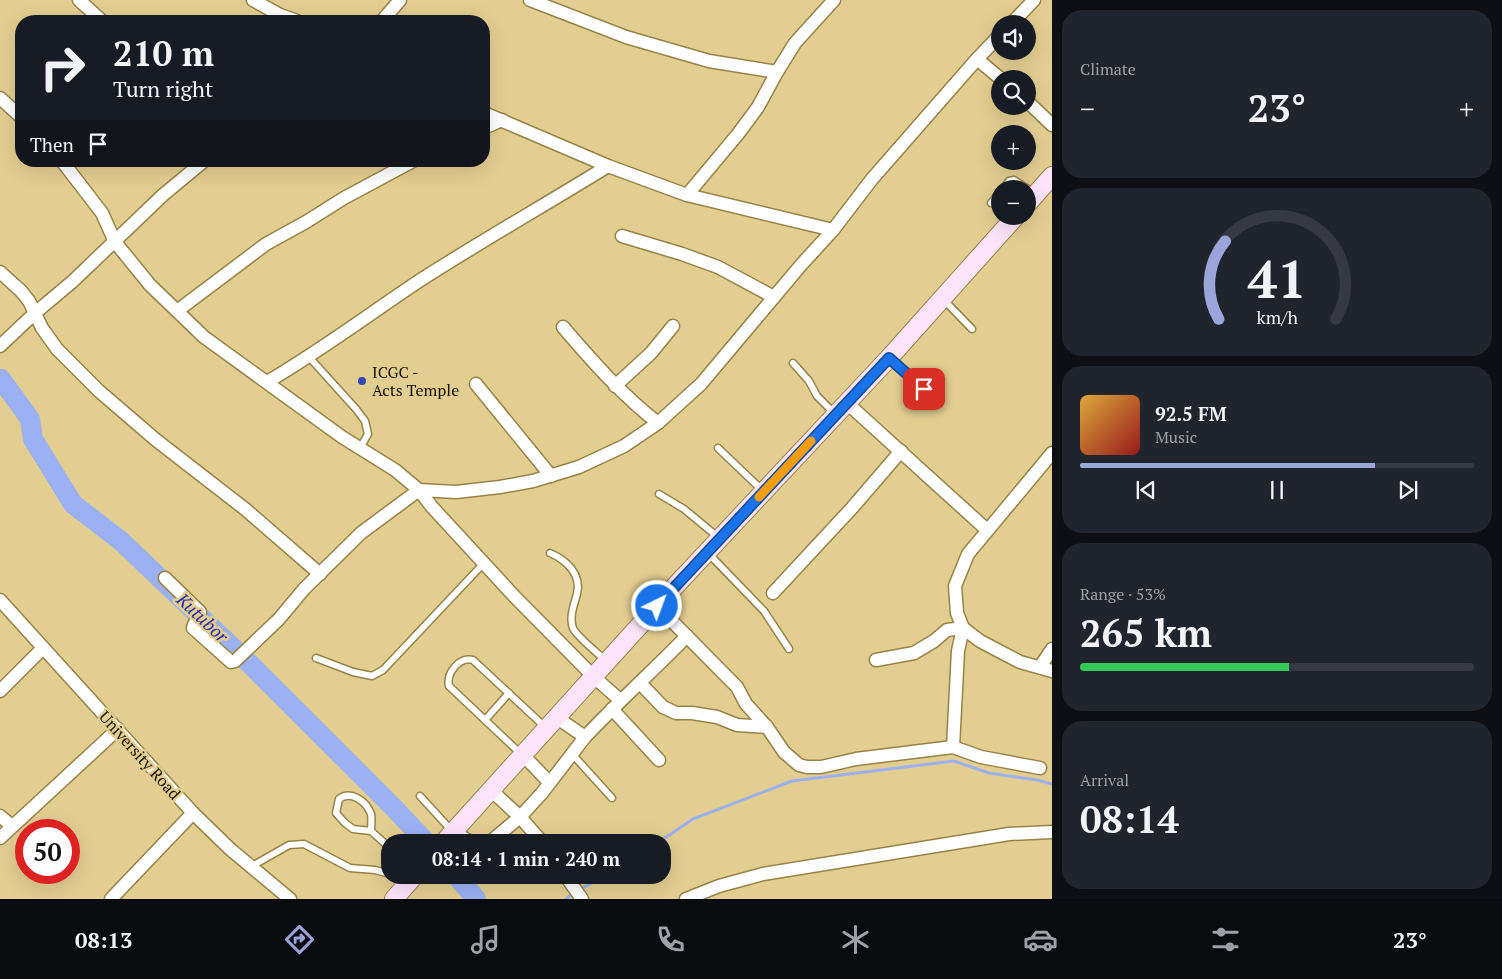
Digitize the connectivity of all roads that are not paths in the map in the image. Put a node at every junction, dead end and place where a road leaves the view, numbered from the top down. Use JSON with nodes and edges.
{"nodes":[{"id":1,"x":79,"y":0,"type":"edge"},
{"id":2,"x":253,"y":0,"type":"edge"},
{"id":3,"x":400,"y":0,"type":"edge"},
{"id":4,"x":530,"y":0,"type":"edge"},
{"id":5,"x":834,"y":0,"type":"edge"},
{"id":6,"x":1034,"y":0,"type":"edge"},
{"id":7,"x":95,"y":15,"type":"edge"},
{"id":8,"x":280,"y":15,"type":"edge"},
{"id":9,"x":387,"y":15,"type":"edge"},
{"id":10,"x":1020,"y":15,"type":"edge"},
{"id":11,"x":991,"y":44,"type":"edge"},
{"id":12,"x":977,"y":59,"type":"junction"},
{"id":13,"x":991,"y":71,"type":"edge"},
{"id":14,"x":777,"y":72,"type":"junction"},
{"id":15,"x":0,"y":98,"type":"edge"},
{"id":16,"x":1036,"y":110,"type":"edge"},
{"id":17,"x":15,"y":112,"type":"edge"},
{"id":18,"x":490,"y":115,"type":"edge"},
{"id":19,"x":502,"y":120,"type":"junction"},
{"id":20,"x":490,"y":125,"type":"edge"},
{"id":21,"x":1052,"y":125,"type":"edge"},
{"id":22,"x":608,"y":166,"type":"junction"},
{"id":23,"x":67,"y":167,"type":"edge"},
{"id":24,"x":197,"y":167,"type":"edge"},
{"id":25,"x":402,"y":167,"type":"edge"},
{"id":26,"x":1052,"y":176,"type":"edge"},
{"id":27,"x":1036,"y":194,"type":"edge"},
{"id":28,"x":687,"y":195,"type":"junction"},
{"id":29,"x":1008,"y":225,"type":"edge"},
{"id":30,"x":833,"y":230,"type":"junction"},
{"id":31,"x":622,"y":236,"type":"dead end"},
{"id":32,"x":115,"y":242,"type":"junction"},
{"id":33,"x":0,"y":272,"type":"edge"},
{"id":34,"x":774,"y":297,"type":"junction"},
{"id":35,"x":942,"y":298,"type":"junction"},
{"id":36,"x":177,"y":311,"type":"junction"},
{"id":37,"x":35,"y":313,"type":"junction"},
{"id":38,"x":673,"y":326,"type":"dead end"},
{"id":39,"x":563,"y":327,"type":"dead end"},
{"id":40,"x":972,"y":329,"type":"dead end"},
{"id":41,"x":0,"y":346,"type":"edge"},
{"id":42,"x":309,"y":357,"type":"junction"},
{"id":43,"x":889,"y":358,"type":"junction"},
{"id":44,"x":793,"y":363,"type":"dead end"},
{"id":45,"x":267,"y":382,"type":"junction"},
{"id":46,"x":476,"y":384,"type":"dead end"},
{"id":47,"x":616,"y":386,"type":"junction"},
{"id":48,"x":936,"y":399,"type":"dead end"},
{"id":49,"x":841,"y":409,"type":"junction"},
{"id":50,"x":658,"y":424,"type":"junction"},
{"id":51,"x":360,"y":448,"type":"junction"},
{"id":52,"x":718,"y":448,"type":"dead end"},
{"id":53,"x":901,"y":451,"type":"junction"},
{"id":54,"x":1052,"y":453,"type":"edge"},
{"id":55,"x":551,"y":476,"type":"junction"},
{"id":56,"x":419,"y":490,"type":"junction"},
{"id":57,"x":764,"y":491,"type":"junction"},
{"id":58,"x":659,"y":494,"type":"dead end"},
{"id":59,"x":987,"y":530,"type":"junction"},
{"id":60,"x":720,"y":539,"type":"junction"},
{"id":61,"x":707,"y":552,"type":"junction"},
{"id":62,"x":550,"y":553,"type":"dead end"},
{"id":63,"x":484,"y":564,"type":"junction"},
{"id":64,"x":320,"y":574,"type":"junction"},
{"id":65,"x":165,"y":578,"type":"dead end"},
{"id":66,"x":773,"y":593,"type":"dead end"},
{"id":67,"x":0,"y":600,"type":"edge"},
{"id":68,"x":657,"y":606,"type":"junction"},
{"id":69,"x":963,"y":628,"type":"junction"},
{"id":70,"x":687,"y":636,"type":"junction"},
{"id":71,"x":43,"y":648,"type":"junction"},
{"id":72,"x":789,"y":649,"type":"dead end"},
{"id":73,"x":1052,"y":649,"type":"edge"},
{"id":74,"x":316,"y":658,"type":"dead end"},
{"id":75,"x":876,"y":660,"type":"dead end"},
{"id":76,"x":607,"y":661,"type":"junction"},
{"id":77,"x":1046,"y":669,"type":"edge"},
{"id":78,"x":594,"y":677,"type":"junction"},
{"id":79,"x":640,"y":683,"type":"junction"},
{"id":80,"x":0,"y":691,"type":"edge"},
{"id":81,"x":509,"y":693,"type":"junction"},
{"id":82,"x":616,"y":704,"type":"junction"},
{"id":83,"x":485,"y":720,"type":"junction"},
{"id":84,"x":551,"y":722,"type":"junction"},
{"id":85,"x":767,"y":726,"type":"junction"},
{"id":86,"x":118,"y":729,"type":"junction"},
{"id":87,"x":585,"y":736,"type":"junction"},
{"id":88,"x":953,"y":747,"type":"junction"},
{"id":89,"x":522,"y":754,"type":"junction"},
{"id":90,"x":572,"y":755,"type":"junction"},
{"id":91,"x":659,"y":760,"type":"dead end"},
{"id":92,"x":1040,"y":768,"type":"dead end"},
{"id":93,"x":549,"y":782,"type":"junction"},
{"id":94,"x":491,"y":790,"type":"junction"},
{"id":95,"x":420,"y":796,"type":"dead end"},
{"id":96,"x":612,"y":798,"type":"dead end"},
{"id":97,"x":192,"y":813,"type":"junction"},
{"id":98,"x":0,"y":816,"type":"edge"},
{"id":99,"x":520,"y":817,"type":"junction"},
{"id":100,"x":12,"y":826,"type":"junction"},
{"id":101,"x":372,"y":831,"type":"junction"},
{"id":102,"x":1052,"y":832,"type":"edge"},
{"id":103,"x":447,"y":834,"type":"edge"},
{"id":104,"x":452,"y":834,"type":"edge"},
{"id":105,"x":500,"y":834,"type":"edge"},
{"id":106,"x":535,"y":834,"type":"edge"},
{"id":107,"x":0,"y":838,"type":"edge"},
{"id":108,"x":381,"y":840,"type":"edge"},
{"id":109,"x":252,"y":866,"type":"junction"},
{"id":110,"x":381,"y":872,"type":"edge"},
{"id":111,"x":407,"y":884,"type":"edge"},
{"id":112,"x":572,"y":884,"type":"edge"},
{"id":113,"x":110,"y":899,"type":"edge"},
{"id":114,"x":290,"y":899,"type":"edge"},
{"id":115,"x":394,"y":899,"type":"edge"},
{"id":116,"x":582,"y":899,"type":"edge"},
{"id":117,"x":686,"y":899,"type":"edge"}],
"edges":[{"from":1,"to":7,"type":"street"},
{"from":2,"to":8,"type":"street"},
{"from":3,"to":9,"type":"street"},
{"from":4,"to":14,"type":"street"},
{"from":5,"to":14,"type":"street"},
{"from":6,"to":10,"type":"street"},
{"from":11,"to":12,"type":"street"},
{"from":12,"to":13,"type":"street"},
{"from":12,"to":30,"type":"street"},
{"from":14,"to":28,"type":"street"},
{"from":15,"to":17,"type":"street"},
{"from":16,"to":21,"type":"street"},
{"from":18,"to":19,"type":"street"},
{"from":19,"to":20,"type":"street"},
{"from":19,"to":22,"type":"street"},
{"from":22,"to":28,"type":"street"},
{"from":22,"to":42,"type":"street"},
{"from":23,"to":32,"type":"street"},
{"from":24,"to":32,"type":"street"},
{"from":25,"to":36,"type":"street"},
{"from":26,"to":27,"type":"main road"},
{"from":28,"to":30,"type":"street"},
{"from":29,"to":35,"type":"main road"},
{"from":30,"to":34,"type":"street"},
{"from":31,"to":34,"type":"street"},
{"from":32,"to":36,"type":"street"},
{"from":32,"to":37,"type":"street"},
{"from":33,"to":37,"type":"street"},
{"from":34,"to":50,"type":"street"},
{"from":35,"to":40,"type":"lane"},
{"from":35,"to":43,"type":"main road"},
{"from":36,"to":45,"type":"street"},
{"from":37,"to":41,"type":"street"},
{"from":37,"to":64,"type":"street"},
{"from":38,"to":47,"type":"street"},
{"from":39,"to":47,"type":"street"},
{"from":42,"to":45,"type":"street"},
{"from":42,"to":51,"type":"lane"},
{"from":43,"to":48,"type":"lane"},
{"from":43,"to":49,"type":"main road"},
{"from":44,"to":49,"type":"lane"},
{"from":45,"to":51,"type":"street"},
{"from":46,"to":55,"type":"street"},
{"from":47,"to":50,"type":"street"},
{"from":49,"to":53,"type":"street"},
{"from":49,"to":57,"type":"main road"},
{"from":50,"to":55,"type":"street"},
{"from":51,"to":56,"type":"street"},
{"from":52,"to":57,"type":"lane"},
{"from":53,"to":59,"type":"street"},
{"from":53,"to":66,"type":"street"},
{"from":54,"to":59,"type":"street"},
{"from":55,"to":56,"type":"street"},
{"from":56,"to":63,"type":"street"},
{"from":56,"to":64,"type":"street"},
{"from":57,"to":60,"type":"main road"},
{"from":58,"to":60,"type":"lane"},
{"from":59,"to":69,"type":"street"},
{"from":60,"to":61,"type":"main road"},
{"from":61,"to":68,"type":"main road"},
{"from":61,"to":72,"type":"lane"},
{"from":62,"to":76,"type":"lane"},
{"from":63,"to":74,"type":"lane"},
{"from":63,"to":78,"type":"street"},
{"from":64,"to":65,"type":"street"},
{"from":67,"to":71,"type":"street","name":"University Road"},
{"from":68,"to":70,"type":"street"},
{"from":68,"to":76,"type":"main road"},
{"from":69,"to":75,"type":"street"},
{"from":69,"to":77,"type":"street"},
{"from":69,"to":88,"type":"street"},
{"from":70,"to":79,"type":"street"},
{"from":70,"to":85,"type":"street"},
{"from":71,"to":80,"type":"street"},
{"from":71,"to":86,"type":"street","name":"University Road"},
{"from":73,"to":77,"type":"street"},
{"from":76,"to":78,"type":"main road"},
{"from":78,"to":82,"type":"street"},
{"from":78,"to":84,"type":"main road"},
{"from":79,"to":82,"type":"street"},
{"from":79,"to":85,"type":"street"},
{"from":81,"to":83,"type":"lane"},
{"from":81,"to":83,"type":"lane"},
{"from":81,"to":84,"type":"lane"},
{"from":82,"to":87,"type":"street"},
{"from":82,"to":91,"type":"street"},
{"from":83,"to":89,"type":"lane"},
{"from":84,"to":87,"type":"street"},
{"from":84,"to":89,"type":"main road"},
{"from":85,"to":88,"type":"street"},
{"from":86,"to":97,"type":"street","name":"University Road"},
{"from":86,"to":100,"type":"street"},
{"from":87,"to":90,"type":"street"},
{"from":88,"to":92,"type":"street"},
{"from":89,"to":93,"type":"street"},
{"from":89,"to":94,"type":"main road"},
{"from":90,"to":93,"type":"street"},
{"from":90,"to":96,"type":"lane"},
{"from":93,"to":99,"type":"street"},
{"from":94,"to":99,"type":"street"},
{"from":94,"to":104,"type":"main road"},
{"from":95,"to":103,"type":"lane"},
{"from":97,"to":109,"type":"street","name":"University Road"},
{"from":97,"to":113,"type":"street"},
{"from":98,"to":100,"type":"street"},
{"from":99,"to":105,"type":"street"},
{"from":99,"to":106,"type":"street"},
{"from":100,"to":107,"type":"street"},
{"from":101,"to":101,"type":"lane"},
{"from":101,"to":108,"type":"lane"},
{"from":102,"to":117,"type":"street"},
{"from":109,"to":110,"type":"lane"},
{"from":109,"to":114,"type":"street","name":"University Road"},
{"from":111,"to":115,"type":"main road"},
{"from":112,"to":116,"type":"street"}]}
